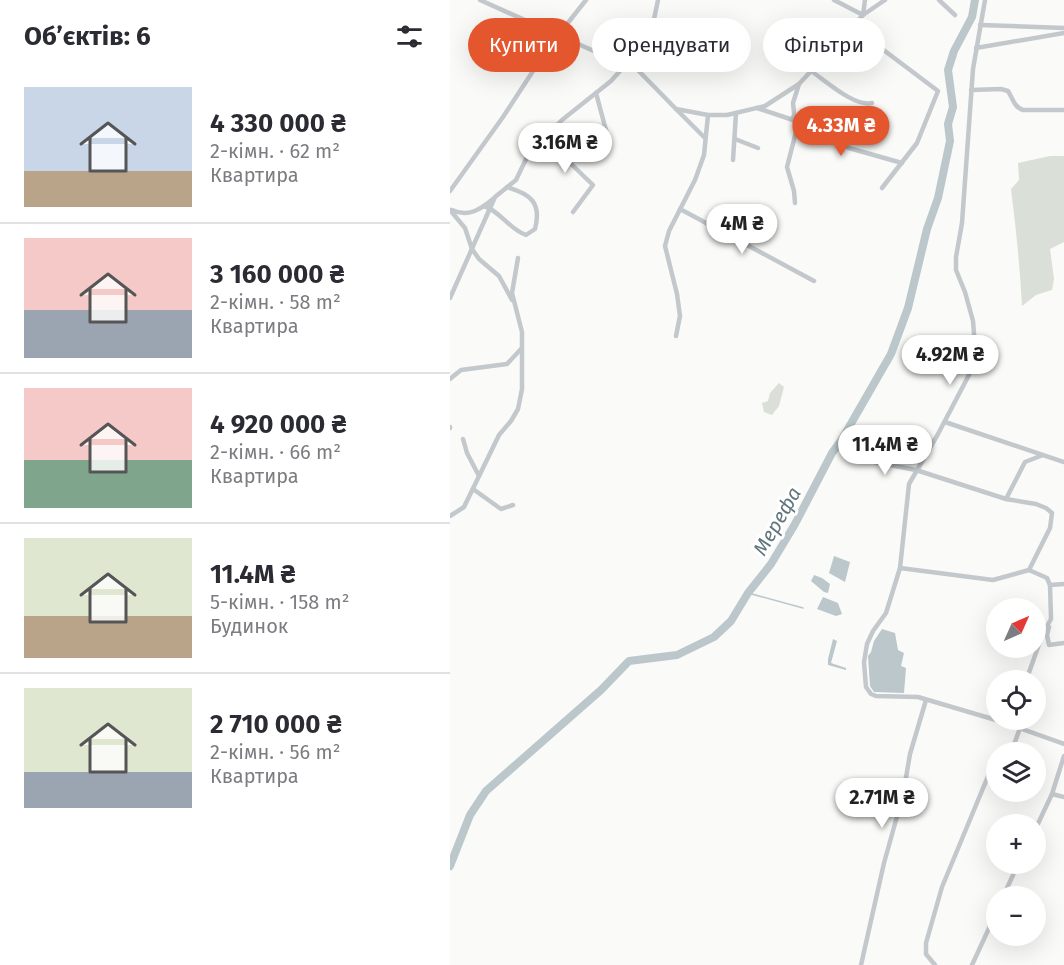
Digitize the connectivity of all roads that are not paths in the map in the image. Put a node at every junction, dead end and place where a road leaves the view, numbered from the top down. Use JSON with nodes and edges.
{"nodes":[{"id":1,"x":480,"y":0,"type":"edge"},
{"id":2,"x":586,"y":0,"type":"edge"},
{"id":3,"x":658,"y":0,"type":"edge"},
{"id":4,"x":834,"y":0,"type":"edge"},
{"id":5,"x":865,"y":0,"type":"edge"},
{"id":6,"x":885,"y":0,"type":"edge"},
{"id":7,"x":939,"y":0,"type":"edge"},
{"id":8,"x":985,"y":0,"type":"edge"},
{"id":9,"x":863,"y":15,"type":"junction"},
{"id":10,"x":955,"y":15,"type":"dead end"},
{"id":11,"x":518,"y":18,"type":"edge"},
{"id":12,"x":572,"y":18,"type":"edge"},
{"id":13,"x":654,"y":18,"type":"edge"},
{"id":14,"x":860,"y":18,"type":"edge"},
{"id":15,"x":980,"y":25,"type":"junction"},
{"id":16,"x":1064,"y":28,"type":"edge"},
{"id":17,"x":1064,"y":33,"type":"edge"},
{"id":18,"x":976,"y":48,"type":"junction"},
{"id":19,"x":885,"y":51,"type":"edge"},
{"id":20,"x":532,"y":72,"type":"edge"},
{"id":21,"x":619,"y":72,"type":"edge"},
{"id":22,"x":637,"y":72,"type":"edge"},
{"id":23,"x":810,"y":72,"type":"edge"},
{"id":24,"x":812,"y":72,"type":"edge"},
{"id":25,"x":799,"y":84,"type":"junction"},
{"id":26,"x":971,"y":90,"type":"junction"},
{"id":27,"x":596,"y":93,"type":"junction"},
{"id":28,"x":872,"y":103,"type":"dead end"},
{"id":29,"x":757,"y":108,"type":"junction"},
{"id":30,"x":676,"y":109,"type":"junction"},
{"id":31,"x":1064,"y":110,"type":"edge"},
{"id":32,"x":736,"y":113,"type":"junction"},
{"id":33,"x":708,"y":115,"type":"junction"},
{"id":34,"x":793,"y":118,"type":"junction"},
{"id":35,"x":544,"y":138,"type":"junction"},
{"id":36,"x":705,"y":138,"type":"junction"},
{"id":37,"x":735,"y":139,"type":"junction"},
{"id":38,"x":608,"y":144,"type":"dead end"},
{"id":39,"x":758,"y":148,"type":"dead end"},
{"id":40,"x":733,"y":160,"type":"dead end"},
{"id":41,"x":902,"y":163,"type":"junction"},
{"id":42,"x":507,"y":187,"type":"junction"},
{"id":43,"x":882,"y":188,"type":"dead end"},
{"id":44,"x":450,"y":191,"type":"edge"},
{"id":45,"x":495,"y":197,"type":"junction"},
{"id":46,"x":795,"y":203,"type":"dead end"},
{"id":47,"x":484,"y":206,"type":"junction"},
{"id":48,"x":490,"y":208,"type":"junction"},
{"id":49,"x":450,"y":209,"type":"edge"},
{"id":50,"x":680,"y":209,"type":"junction"},
{"id":51,"x":573,"y":212,"type":"dead end"},
{"id":52,"x":472,"y":249,"type":"junction"},
{"id":53,"x":518,"y":258,"type":"dead end"},
{"id":54,"x":814,"y":281,"type":"dead end"},
{"id":55,"x":450,"y":298,"type":"edge"},
{"id":56,"x":516,"y":307,"type":"junction"},
{"id":57,"x":676,"y":336,"type":"dead end"},
{"id":58,"x":522,"y":348,"type":"junction"},
{"id":59,"x":450,"y":379,"type":"edge"},
{"id":60,"x":945,"y":422,"type":"junction"},
{"id":61,"x":463,"y":439,"type":"dead end"},
{"id":62,"x":1043,"y":454,"type":"junction"},
{"id":63,"x":859,"y":459,"type":"dead end"},
{"id":64,"x":1064,"y":462,"type":"edge"},
{"id":65,"x":916,"y":470,"type":"junction"},
{"id":66,"x":479,"y":476,"type":"junction"},
{"id":67,"x":473,"y":489,"type":"junction"},
{"id":68,"x":1006,"y":499,"type":"junction"},
{"id":69,"x":513,"y":505,"type":"dead end"},
{"id":70,"x":450,"y":516,"type":"edge"},
{"id":71,"x":900,"y":568,"type":"junction"},
{"id":72,"x":1029,"y":570,"type":"junction"},
{"id":73,"x":1050,"y":585,"type":"junction"},
{"id":74,"x":1064,"y":585,"type":"edge"},
{"id":75,"x":1051,"y":619,"type":"junction"},
{"id":76,"x":1064,"y":644,"type":"edge"},
{"id":77,"x":1030,"y":670,"type":"edge"},
{"id":78,"x":926,"y":700,"type":"junction"},
{"id":79,"x":986,"y":717,"type":"edge"},
{"id":80,"x":1026,"y":730,"type":"edge"},
{"id":81,"x":1064,"y":744,"type":"edge"},
{"id":82,"x":1064,"y":756,"type":"edge"},
{"id":83,"x":986,"y":781,"type":"edge"},
{"id":84,"x":1052,"y":794,"type":"junction"},
{"id":85,"x":1064,"y":797,"type":"edge"},
{"id":86,"x":1043,"y":814,"type":"edge"},
{"id":87,"x":986,"y":935,"type":"edge"},
{"id":88,"x":861,"y":965,"type":"edge"},
{"id":89,"x":935,"y":965,"type":"edge"},
{"id":90,"x":972,"y":965,"type":"edge"}],
"edges":[{"from":1,"to":11,"type":"street"},
{"from":2,"to":12,"type":"street"},
{"from":3,"to":13,"type":"street"},
{"from":4,"to":9,"type":"street"},
{"from":5,"to":9,"type":"street"},
{"from":6,"to":9,"type":"street"},
{"from":7,"to":10,"type":"street"},
{"from":8,"to":15,"type":"street"},
{"from":9,"to":14,"type":"street"},
{"from":15,"to":16,"type":"street"},
{"from":15,"to":18,"type":"street"},
{"from":17,"to":18,"type":"street"},
{"from":18,"to":26,"type":"street"},
{"from":19,"to":41,"type":"street"},
{"from":20,"to":44,"type":"street"},
{"from":21,"to":27,"type":"street"},
{"from":22,"to":30,"type":"street"},
{"from":23,"to":25,"type":"street"},
{"from":24,"to":28,"type":"street"},
{"from":25,"to":29,"type":"street"},
{"from":25,"to":34,"type":"street"},
{"from":26,"to":31,"type":"street"},
{"from":26,"to":60,"type":"street"},
{"from":27,"to":35,"type":"street"},
{"from":27,"to":38,"type":"street"},
{"from":29,"to":32,"type":"street"},
{"from":29,"to":34,"type":"street"},
{"from":30,"to":33,"type":"street"},
{"from":30,"to":36,"type":"street"},
{"from":32,"to":33,"type":"street"},
{"from":32,"to":37,"type":"street"},
{"from":33,"to":36,"type":"street"},
{"from":34,"to":41,"type":"street"},
{"from":34,"to":46,"type":"street"},
{"from":35,"to":42,"type":"street"},
{"from":35,"to":51,"type":"street"},
{"from":36,"to":50,"type":"street"},
{"from":37,"to":39,"type":"street"},
{"from":37,"to":40,"type":"street"},
{"from":41,"to":43,"type":"street"},
{"from":42,"to":45,"type":"street"},
{"from":42,"to":48,"type":"street"},
{"from":45,"to":47,"type":"street"},
{"from":45,"to":48,"type":"street"},
{"from":47,"to":48,"type":"street"},
{"from":47,"to":49,"type":"street"},
{"from":48,"to":52,"type":"street"},
{"from":49,"to":52,"type":"street"},
{"from":50,"to":54,"type":"street"},
{"from":50,"to":57,"type":"street"},
{"from":52,"to":55,"type":"street"},
{"from":52,"to":56,"type":"street"},
{"from":53,"to":56,"type":"street"},
{"from":56,"to":58,"type":"street"},
{"from":58,"to":59,"type":"street"},
{"from":58,"to":66,"type":"street"},
{"from":60,"to":62,"type":"street"},
{"from":60,"to":65,"type":"street"},
{"from":61,"to":66,"type":"street"},
{"from":62,"to":64,"type":"street"},
{"from":62,"to":68,"type":"street"},
{"from":63,"to":65,"type":"street"},
{"from":65,"to":68,"type":"street"},
{"from":65,"to":71,"type":"street"},
{"from":66,"to":67,"type":"street"},
{"from":67,"to":69,"type":"street"},
{"from":67,"to":70,"type":"street"},
{"from":68,"to":72,"type":"street"},
{"from":71,"to":72,"type":"street"},
{"from":71,"to":78,"type":"street"},
{"from":72,"to":73,"type":"street"},
{"from":73,"to":74,"type":"street"},
{"from":73,"to":75,"type":"street"},
{"from":75,"to":76,"type":"street"},
{"from":75,"to":77,"type":"street"},
{"from":78,"to":79,"type":"street"},
{"from":78,"to":88,"type":"street"},
{"from":80,"to":81,"type":"street"},
{"from":82,"to":84,"type":"street"},
{"from":83,"to":89,"type":"street"},
{"from":84,"to":85,"type":"street"},
{"from":84,"to":86,"type":"street"},
{"from":87,"to":90,"type":"street"}]}
